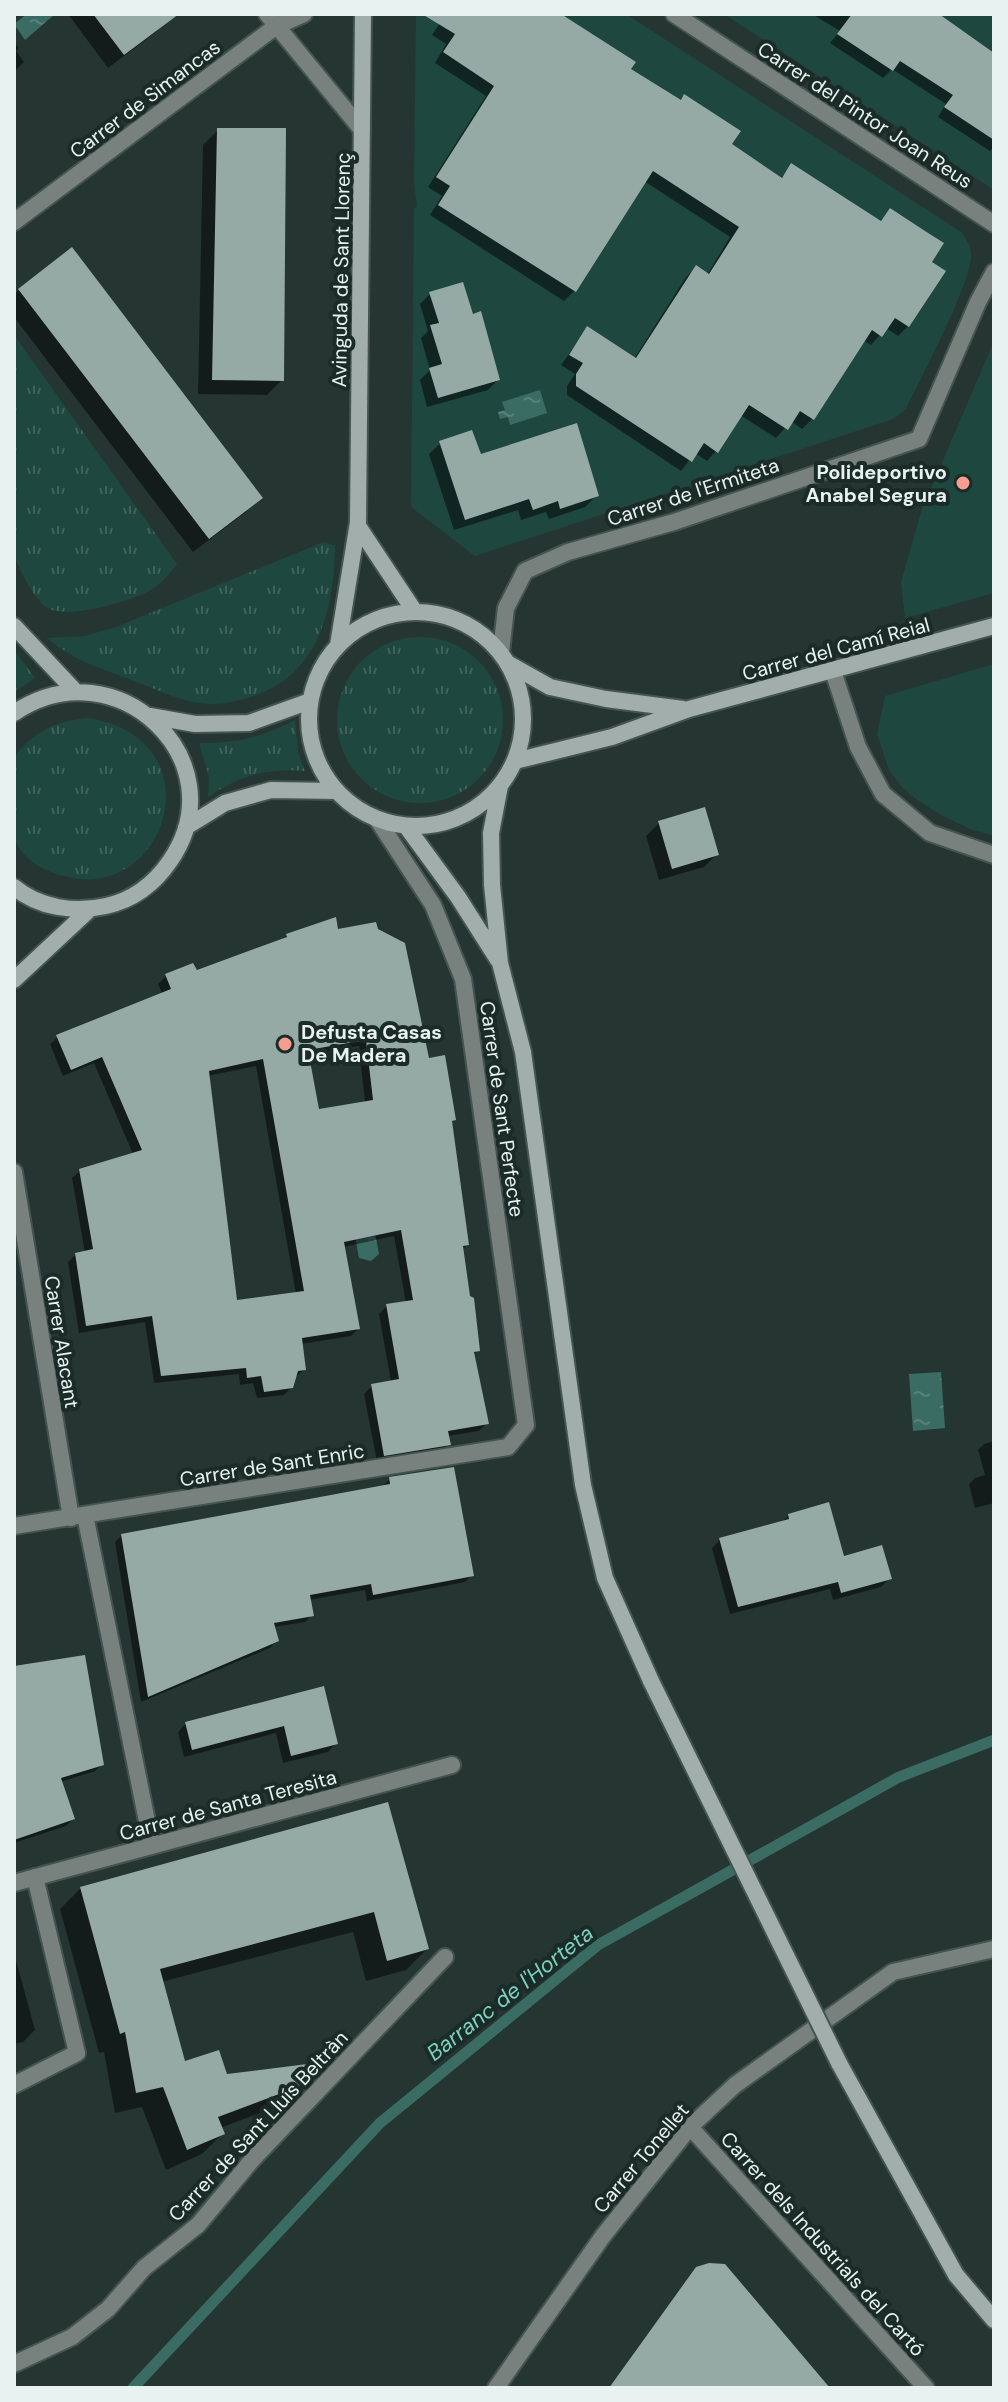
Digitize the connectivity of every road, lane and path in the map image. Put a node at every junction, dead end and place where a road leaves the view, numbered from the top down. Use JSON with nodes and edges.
{"nodes":[{"id":1,"x":304,"y":14,"type":"edge"},
{"id":2,"x":363,"y":14,"type":"edge"},
{"id":3,"x":674,"y":14,"type":"edge"},
{"id":4,"x":271,"y":20,"type":"edge"},
{"id":5,"x":362,"y":130,"type":"junction"},
{"id":6,"x":14,"y":222,"type":"edge"},
{"id":7,"x":994,"y":224,"type":"edge"},
{"id":8,"x":994,"y":272,"type":"edge"},
{"id":9,"x":358,"y":526,"type":"junction"},
{"id":10,"x":415,"y":612,"type":"junction"},
{"id":11,"x":14,"y":626,"type":"edge"},
{"id":12,"x":994,"y":626,"type":"edge"},
{"id":13,"x":338,"y":645,"type":"junction"},
{"id":14,"x":505,"y":658,"type":"junction"},
{"id":15,"x":833,"y":671,"type":"junction"},
{"id":16,"x":75,"y":691,"type":"junction"},
{"id":17,"x":310,"y":701,"type":"junction"},
{"id":18,"x":689,"y":709,"type":"junction"},
{"id":19,"x":14,"y":713,"type":"edge"},
{"id":20,"x":150,"y":716,"type":"junction"},
{"id":21,"x":515,"y":761,"type":"junction"},
{"id":22,"x":500,"y":786,"type":"junction"},
{"id":23,"x":336,"y":791,"type":"junction"},
{"id":24,"x":377,"y":819,"type":"junction"},
{"id":25,"x":406,"y":826,"type":"junction"},
{"id":26,"x":186,"y":827,"type":"junction"},
{"id":27,"x":994,"y":855,"type":"edge"},
{"id":28,"x":14,"y":887,"type":"edge"},
{"id":29,"x":89,"y":910,"type":"junction"},
{"id":30,"x":500,"y":963,"type":"junction"},
{"id":31,"x":14,"y":980,"type":"edge"},
{"id":32,"x":14,"y":1172,"type":"edge"},
{"id":33,"x":526,"y":1425,"type":"joint"},
{"id":34,"x":78,"y":1516,"type":"junction"},
{"id":35,"x":14,"y":1526,"type":"edge"},
{"id":36,"x":452,"y":1765,"type":"dead end"},
{"id":37,"x":152,"y":1846,"type":"junction"},
{"id":38,"x":35,"y":1877,"type":"junction"},
{"id":39,"x":14,"y":1883,"type":"edge"},
{"id":40,"x":994,"y":1949,"type":"edge"},
{"id":41,"x":445,"y":1957,"type":"dead end"},
{"id":42,"x":14,"y":2085,"type":"edge"},
{"id":43,"x":690,"y":2127,"type":"junction"},
{"id":44,"x":994,"y":2320,"type":"edge"},
{"id":45,"x":14,"y":2364,"type":"edge"},
{"id":46,"x":496,"y":2388,"type":"edge"},
{"id":47,"x":926,"y":2388,"type":"edge"}],
"edges":[{"from":1,"to":4,"type":"street","name":"Carrer de Simancas"},
{"from":2,"to":5,"type":"street","name":"Avinguda de Sant Llorenç"},
{"from":3,"to":7,"type":"street","name":"Carrer del Pintor Joan Reus"},
{"from":4,"to":5,"type":"street"},
{"from":4,"to":6,"type":"street","name":"Carrer de Simancas"},
{"from":5,"to":9,"type":"street","name":"Avinguda de Sant Llorenç"},
{"from":8,"to":14,"type":"street","name":"Carrer de l'Ermiteta"},
{"from":9,"to":10,"type":"street"},
{"from":9,"to":13,"type":"street","name":"Avinguda de Sant Llorenç"},
{"from":10,"to":13,"type":"street"},
{"from":10,"to":14,"type":"street"},
{"from":11,"to":16,"type":"street"},
{"from":12,"to":15,"type":"street","name":"Carrer del Camí Reial"},
{"from":13,"to":17,"type":"street"},
{"from":14,"to":18,"type":"street","name":"Carrer del Camí Reial"},
{"from":14,"to":21,"type":"street"},
{"from":15,"to":18,"type":"street","name":"Carrer del Camí Reial"},
{"from":15,"to":27,"type":"street"},
{"from":16,"to":19,"type":"street"},
{"from":16,"to":20,"type":"street"},
{"from":17,"to":20,"type":"street"},
{"from":17,"to":23,"type":"street"},
{"from":18,"to":21,"type":"street","name":"Carrer del Camí Reial"},
{"from":20,"to":26,"type":"street"},
{"from":21,"to":22,"type":"street"},
{"from":22,"to":25,"type":"street"},
{"from":22,"to":30,"type":"street"},
{"from":23,"to":24,"type":"street"},
{"from":23,"to":26,"type":"street"},
{"from":24,"to":25,"type":"street"},
{"from":24,"to":33,"type":"street","name":"Carrer de Sant Perfecte"},
{"from":25,"to":30,"type":"street"},
{"from":26,"to":29,"type":"street"},
{"from":28,"to":29,"type":"street"},
{"from":29,"to":31,"type":"street"},
{"from":30,"to":44,"type":"street","bridge":true},
{"from":32,"to":34,"type":"street","name":"Carrer Alacant"},
{"from":33,"to":34,"type":"street","name":"Carrer de Sant Enric"},
{"from":34,"to":35,"type":"street","name":"Carrer de Sant Enric"},
{"from":34,"to":37,"type":"street","name":"Carrer Alacant"},
{"from":36,"to":37,"type":"street","name":"Carrer de Santa Teresita"},
{"from":37,"to":38,"type":"street","name":"Carrer de Santa Teresita"},
{"from":38,"to":39,"type":"street","name":"Carrer de Santa Teresita"},
{"from":38,"to":42,"type":"street"},
{"from":40,"to":43,"type":"street","name":"Carrer Tonellet"},
{"from":41,"to":45,"type":"street","name":"Carrer de Sant Lluís Beltràn"},
{"from":43,"to":46,"type":"street","name":"Carrer Tonellet"},
{"from":43,"to":47,"type":"street","name":"Carrer dels Industrials del Cartó"}]}
